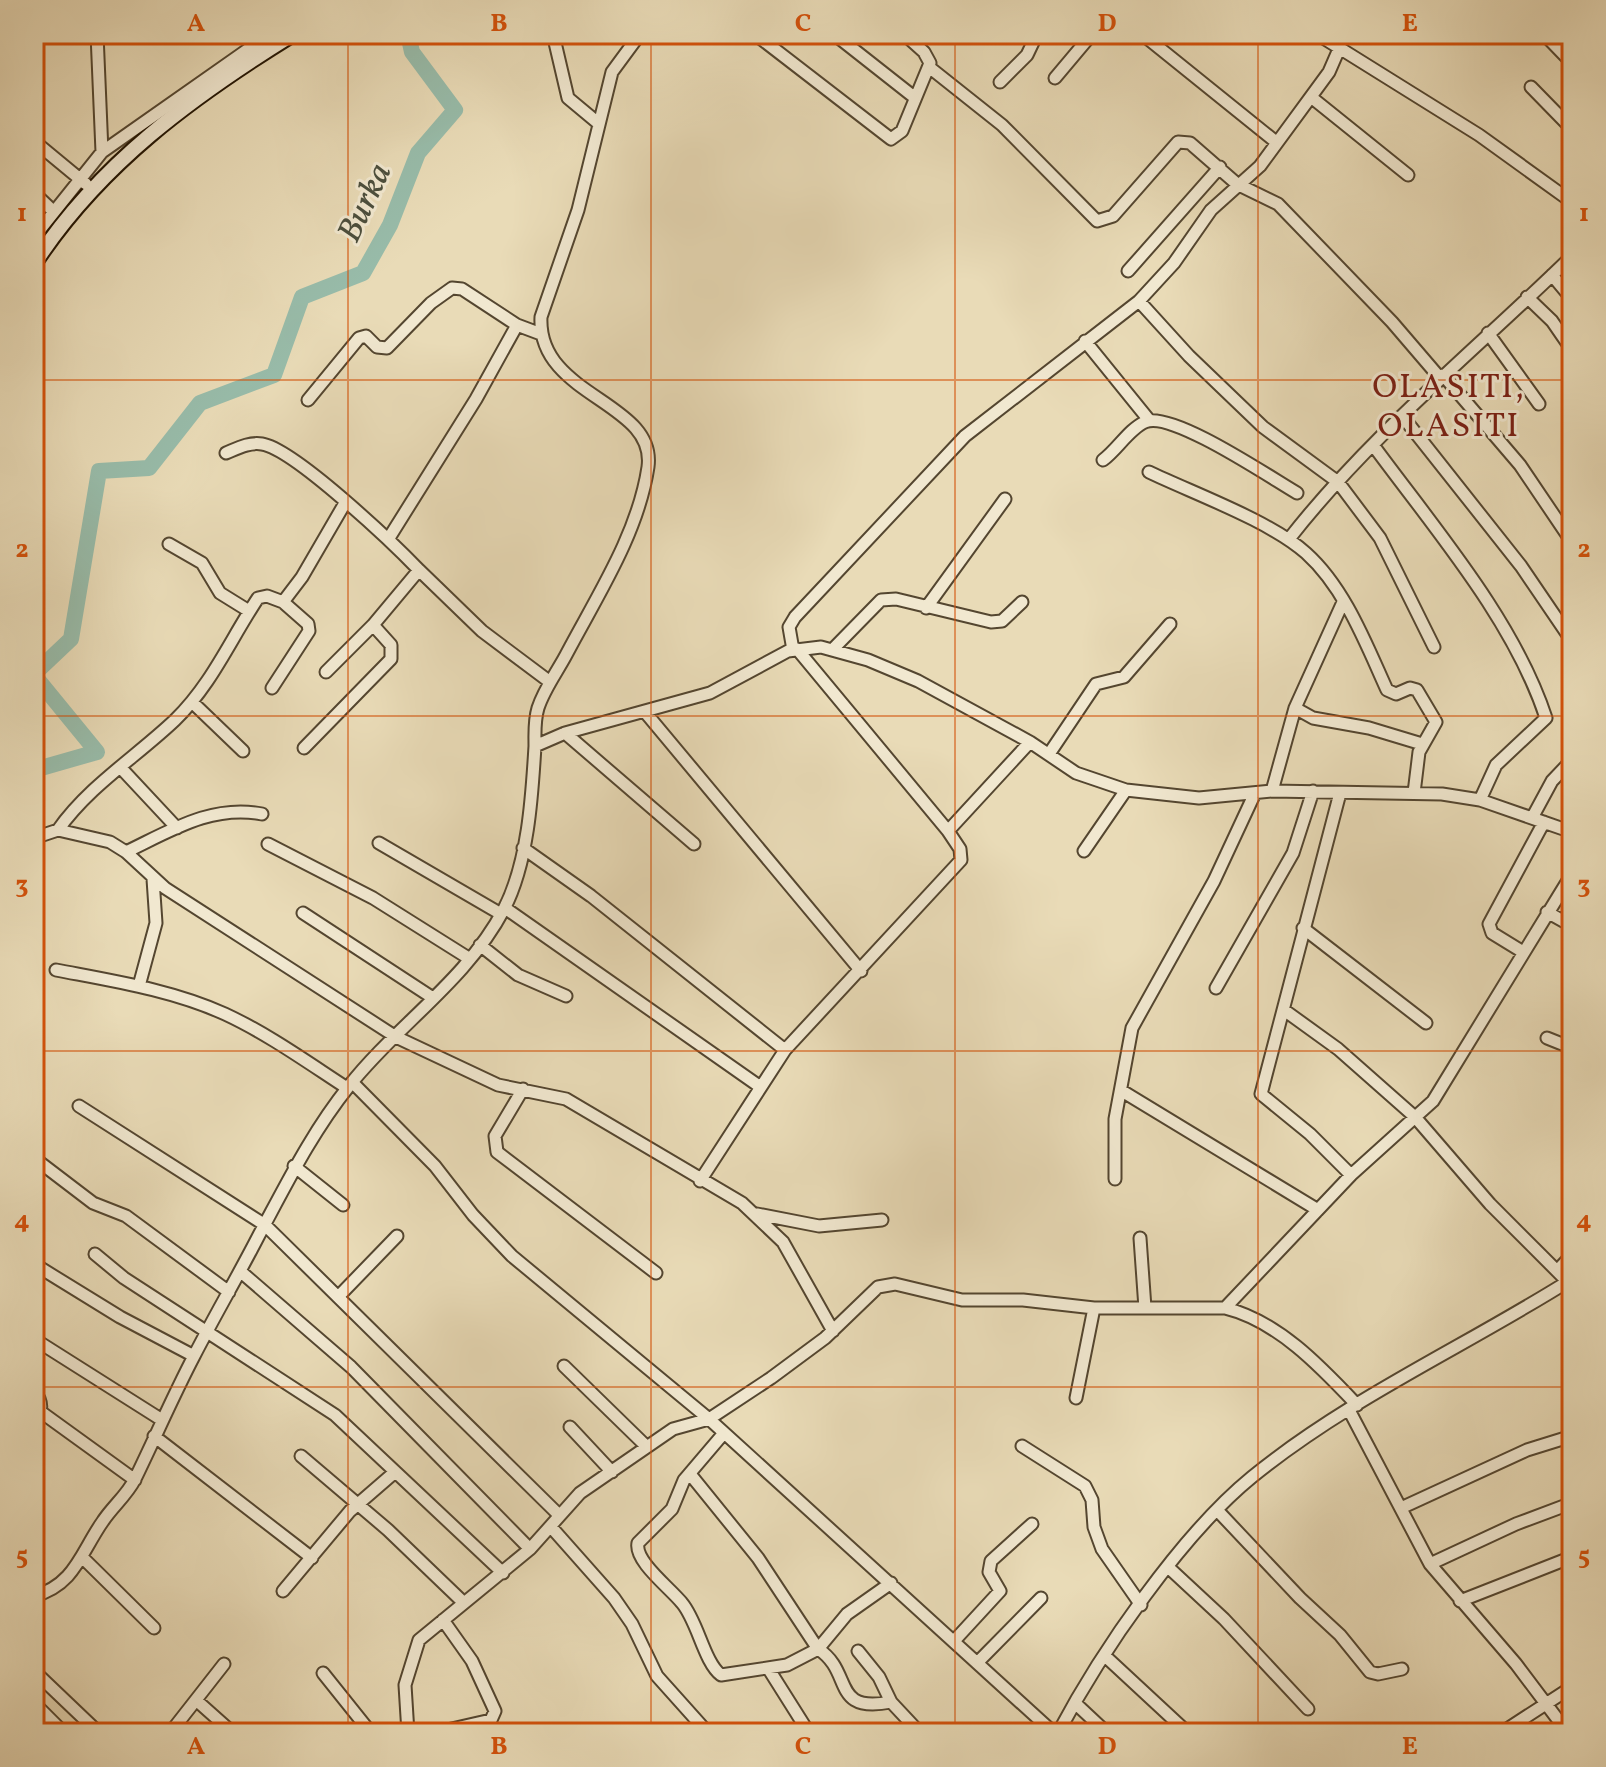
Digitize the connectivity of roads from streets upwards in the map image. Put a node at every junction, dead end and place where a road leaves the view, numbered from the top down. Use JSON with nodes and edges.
{"nodes":[{"id":1,"x":97,"y":34,"type":"edge"},
{"id":2,"x":270,"y":34,"type":"edge"},
{"id":3,"x":293,"y":34,"type":"edge"},
{"id":4,"x":553,"y":34,"type":"edge"},
{"id":5,"x":640,"y":34,"type":"edge"},
{"id":6,"x":755,"y":34,"type":"edge"},
{"id":7,"x":834,"y":34,"type":"edge"},
{"id":8,"x":904,"y":34,"type":"edge"},
{"id":9,"x":1037,"y":34,"type":"edge"},
{"id":10,"x":1092,"y":34,"type":"edge"},
{"id":11,"x":1142,"y":34,"type":"edge"},
{"id":12,"x":1544,"y":34,"type":"edge"},
{"id":13,"x":1325,"y":36,"type":"edge"},
{"id":14,"x":1339,"y":49,"type":"junction"},
{"id":15,"x":1572,"y":63,"type":"edge"},
{"id":16,"x":929,"y":67,"type":"junction"},
{"id":17,"x":1055,"y":78,"type":"dead end"},
{"id":18,"x":1000,"y":82,"type":"dead end"},
{"id":19,"x":1531,"y":87,"type":"dead end"},
{"id":20,"x":914,"y":97,"type":"junction"},
{"id":21,"x":1311,"y":97,"type":"junction"},
{"id":22,"x":598,"y":123,"type":"junction"},
{"id":23,"x":1572,"y":129,"type":"edge"},
{"id":24,"x":34,"y":141,"type":"edge"},
{"id":25,"x":1276,"y":142,"type":"junction"},
{"id":26,"x":102,"y":152,"type":"junction"},
{"id":27,"x":1220,"y":167,"type":"junction"},
{"id":28,"x":1408,"y":175,"type":"dead end"},
{"id":29,"x":85,"y":184,"type":"junction"},
{"id":30,"x":1237,"y":184,"type":"junction"},
{"id":31,"x":34,"y":193,"type":"edge"},
{"id":32,"x":1572,"y":202,"type":"edge"},
{"id":33,"x":54,"y":212,"type":"junction"},
{"id":34,"x":34,"y":237,"type":"edge"},
{"id":35,"x":1572,"y":256,"type":"edge"},
{"id":36,"x":34,"y":264,"type":"edge"},
{"id":37,"x":1128,"y":271,"type":"dead end"},
{"id":38,"x":1552,"y":275,"type":"junction"},
{"id":39,"x":1527,"y":297,"type":"junction"},
{"id":40,"x":1572,"y":299,"type":"edge"},
{"id":41,"x":1139,"y":301,"type":"junction"},
{"id":42,"x":517,"y":325,"type":"junction"},
{"id":43,"x":1488,"y":333,"type":"junction"},
{"id":44,"x":541,"y":334,"type":"junction"},
{"id":45,"x":1085,"y":341,"type":"junction"},
{"id":46,"x":1572,"y":350,"type":"edge"},
{"id":47,"x":1441,"y":377,"type":"junction"},
{"id":48,"x":308,"y":400,"type":"dead end"},
{"id":49,"x":1539,"y":404,"type":"dead end"},
{"id":50,"x":1403,"y":417,"type":"junction"},
{"id":51,"x":1149,"y":420,"type":"junction"},
{"id":52,"x":1373,"y":445,"type":"junction"},
{"id":53,"x":226,"y":453,"type":"dead end"},
{"id":54,"x":1103,"y":460,"type":"dead end"},
{"id":55,"x":1149,"y":472,"type":"dead end"},
{"id":56,"x":1338,"y":482,"type":"junction"},
{"id":57,"x":1297,"y":493,"type":"dead end"},
{"id":58,"x":1005,"y":499,"type":"dead end"},
{"id":59,"x":345,"y":503,"type":"junction"},
{"id":60,"x":389,"y":538,"type":"junction"},
{"id":61,"x":1289,"y":539,"type":"junction"},
{"id":62,"x":1572,"y":542,"type":"edge"},
{"id":63,"x":169,"y":544,"type":"dead end"},
{"id":64,"x":419,"y":570,"type":"junction"},
{"id":65,"x":283,"y":602,"type":"junction"},
{"id":66,"x":1022,"y":602,"type":"dead end"},
{"id":67,"x":1343,"y":602,"type":"junction"},
{"id":68,"x":926,"y":608,"type":"junction"},
{"id":69,"x":249,"y":611,"type":"junction"},
{"id":70,"x":1170,"y":624,"type":"dead end"},
{"id":71,"x":373,"y":625,"type":"junction"},
{"id":72,"x":1572,"y":641,"type":"edge"},
{"id":73,"x":1434,"y":647,"type":"dead end"},
{"id":74,"x":795,"y":649,"type":"junction"},
{"id":75,"x":833,"y":649,"type":"junction"},
{"id":76,"x":326,"y":672,"type":"dead end"},
{"id":77,"x":550,"y":682,"type":"junction"},
{"id":78,"x":272,"y":688,"type":"dead end"},
{"id":79,"x":192,"y":702,"type":"junction"},
{"id":80,"x":1295,"y":708,"type":"junction"},
{"id":81,"x":645,"y":712,"type":"junction"},
{"id":82,"x":565,"y":733,"type":"junction"},
{"id":83,"x":1030,"y":742,"type":"junction"},
{"id":84,"x":1422,"y":744,"type":"junction"},
{"id":85,"x":535,"y":746,"type":"junction"},
{"id":86,"x":304,"y":748,"type":"dead end"},
{"id":87,"x":243,"y":751,"type":"dead end"},
{"id":88,"x":1049,"y":754,"type":"junction"},
{"id":89,"x":1571,"y":761,"type":"edge"},
{"id":90,"x":120,"y":767,"type":"junction"},
{"id":91,"x":1126,"y":790,"type":"junction"},
{"id":92,"x":1272,"y":791,"type":"junction"},
{"id":93,"x":1313,"y":791,"type":"junction"},
{"id":94,"x":1255,"y":793,"type":"junction"},
{"id":95,"x":1340,"y":793,"type":"junction"},
{"id":96,"x":1414,"y":793,"type":"junction"},
{"id":97,"x":1480,"y":800,"type":"junction"},
{"id":98,"x":262,"y":814,"type":"dead end"},
{"id":99,"x":1538,"y":820,"type":"junction"},
{"id":100,"x":177,"y":828,"type":"junction"},
{"id":101,"x":58,"y":830,"type":"junction"},
{"id":102,"x":948,"y":831,"type":"junction"},
{"id":103,"x":1572,"y":832,"type":"edge"},
{"id":104,"x":34,"y":838,"type":"edge"},
{"id":105,"x":379,"y":843,"type":"dead end"},
{"id":106,"x":268,"y":844,"type":"dead end"},
{"id":107,"x":694,"y":844,"type":"dead end"},
{"id":108,"x":523,"y":848,"type":"junction"},
{"id":109,"x":1084,"y":851,"type":"dead end"},
{"id":110,"x":126,"y":852,"type":"junction"},
{"id":111,"x":1572,"y":874,"type":"edge"},
{"id":112,"x":153,"y":879,"type":"junction"},
{"id":113,"x":503,"y":911,"type":"junction"},
{"id":114,"x":1547,"y":912,"type":"junction"},
{"id":115,"x":303,"y":913,"type":"dead end"},
{"id":116,"x":1572,"y":926,"type":"edge"},
{"id":117,"x":1303,"y":928,"type":"junction"},
{"id":118,"x":480,"y":945,"type":"junction"},
{"id":119,"x":1523,"y":952,"type":"junction"},
{"id":120,"x":470,"y":959,"type":"junction"},
{"id":121,"x":56,"y":970,"type":"dead end"},
{"id":122,"x":861,"y":971,"type":"junction"},
{"id":123,"x":139,"y":986,"type":"junction"},
{"id":124,"x":1216,"y":988,"type":"dead end"},
{"id":125,"x":566,"y":996,"type":"dead end"},
{"id":126,"x":433,"y":998,"type":"junction"},
{"id":127,"x":1284,"y":1010,"type":"junction"},
{"id":128,"x":1426,"y":1023,"type":"dead end"},
{"id":129,"x":396,"y":1037,"type":"junction"},
{"id":130,"x":1547,"y":1038,"type":"dead end"},
{"id":131,"x":1572,"y":1048,"type":"edge"},
{"id":132,"x":785,"y":1050,"type":"junction"},
{"id":133,"x":350,"y":1085,"type":"junction"},
{"id":134,"x":759,"y":1086,"type":"junction"},
{"id":135,"x":523,"y":1089,"type":"junction"},
{"id":136,"x":1122,"y":1091,"type":"junction"},
{"id":137,"x":79,"y":1106,"type":"dead end"},
{"id":138,"x":1415,"y":1117,"type":"junction"},
{"id":139,"x":34,"y":1158,"type":"edge"},
{"id":140,"x":294,"y":1166,"type":"junction"},
{"id":141,"x":1351,"y":1175,"type":"junction"},
{"id":142,"x":1115,"y":1179,"type":"dead end"},
{"id":143,"x":700,"y":1181,"type":"junction"},
{"id":144,"x":343,"y":1205,"type":"dead end"},
{"id":145,"x":1318,"y":1210,"type":"junction"},
{"id":146,"x":756,"y":1214,"type":"junction"},
{"id":147,"x":882,"y":1220,"type":"dead end"},
{"id":148,"x":265,"y":1225,"type":"junction"},
{"id":149,"x":397,"y":1236,"type":"dead end"},
{"id":150,"x":1140,"y":1238,"type":"dead end"},
{"id":151,"x":95,"y":1254,"type":"dead end"},
{"id":152,"x":1572,"y":1255,"type":"edge"},
{"id":153,"x":34,"y":1264,"type":"edge"},
{"id":154,"x":240,"y":1271,"type":"junction"},
{"id":155,"x":1557,"y":1271,"type":"junction"},
{"id":156,"x":656,"y":1273,"type":"dead end"},
{"id":157,"x":1570,"y":1280,"type":"edge"},
{"id":158,"x":229,"y":1292,"type":"junction"},
{"id":159,"x":338,"y":1297,"type":"junction"},
{"id":160,"x":1094,"y":1308,"type":"junction"},
{"id":161,"x":1145,"y":1308,"type":"junction"},
{"id":162,"x":1225,"y":1308,"type":"junction"},
{"id":163,"x":208,"y":1331,"type":"junction"},
{"id":164,"x":833,"y":1331,"type":"junction"},
{"id":165,"x":34,"y":1339,"type":"edge"},
{"id":166,"x":194,"y":1356,"type":"junction"},
{"id":167,"x":564,"y":1366,"type":"dead end"},
{"id":168,"x":34,"y":1390,"type":"edge"},
{"id":169,"x":1076,"y":1398,"type":"dead end"},
{"id":170,"x":1353,"y":1408,"type":"junction"},
{"id":171,"x":37,"y":1416,"type":"edge"},
{"id":172,"x":709,"y":1419,"type":"junction"},
{"id":173,"x":162,"y":1420,"type":"junction"},
{"id":174,"x":570,"y":1427,"type":"dead end"},
{"id":175,"x":724,"y":1433,"type":"junction"},
{"id":176,"x":154,"y":1436,"type":"junction"},
{"id":177,"x":1572,"y":1436,"type":"edge"},
{"id":178,"x":1022,"y":1446,"type":"dead end"},
{"id":179,"x":647,"y":1447,"type":"junction"},
{"id":180,"x":301,"y":1456,"type":"dead end"},
{"id":181,"x":395,"y":1472,"type":"junction"},
{"id":182,"x":612,"y":1472,"type":"junction"},
{"id":183,"x":690,"y":1474,"type":"junction"},
{"id":184,"x":135,"y":1480,"type":"junction"},
{"id":185,"x":1572,"y":1503,"type":"edge"},
{"id":186,"x":358,"y":1504,"type":"junction"},
{"id":187,"x":1401,"y":1508,"type":"junction"},
{"id":188,"x":1217,"y":1510,"type":"junction"},
{"id":189,"x":558,"y":1514,"type":"junction"},
{"id":190,"x":1032,"y":1524,"type":"dead end"},
{"id":191,"x":552,"y":1528,"type":"junction"},
{"id":192,"x":530,"y":1549,"type":"junction"},
{"id":193,"x":1572,"y":1557,"type":"edge"},
{"id":194,"x":83,"y":1558,"type":"junction"},
{"id":195,"x":312,"y":1558,"type":"junction"},
{"id":196,"x":1430,"y":1564,"type":"junction"},
{"id":197,"x":1168,"y":1567,"type":"junction"},
{"id":198,"x":503,"y":1573,"type":"junction"},
{"id":199,"x":891,"y":1583,"type":"junction"},
{"id":200,"x":283,"y":1591,"type":"dead end"},
{"id":201,"x":34,"y":1596,"type":"edge"},
{"id":202,"x":1041,"y":1598,"type":"dead end"},
{"id":203,"x":1460,"y":1601,"type":"junction"},
{"id":204,"x":464,"y":1603,"type":"junction"},
{"id":205,"x":1141,"y":1605,"type":"junction"},
{"id":206,"x":443,"y":1620,"type":"junction"},
{"id":207,"x":154,"y":1628,"type":"dead end"},
{"id":208,"x":954,"y":1641,"type":"junction"},
{"id":209,"x":818,"y":1649,"type":"junction"},
{"id":210,"x":858,"y":1651,"type":"dead end"},
{"id":211,"x":1105,"y":1656,"type":"junction"},
{"id":212,"x":977,"y":1663,"type":"junction"},
{"id":213,"x":224,"y":1664,"type":"dead end"},
{"id":214,"x":768,"y":1668,"type":"junction"},
{"id":215,"x":1402,"y":1669,"type":"dead end"},
{"id":216,"x":34,"y":1671,"type":"edge"},
{"id":217,"x":323,"y":1673,"type":"dead end"},
{"id":218,"x":1572,"y":1687,"type":"edge"},
{"id":219,"x":196,"y":1700,"type":"junction"},
{"id":220,"x":891,"y":1702,"type":"junction"},
{"id":221,"x":1547,"y":1702,"type":"junction"},
{"id":222,"x":34,"y":1703,"type":"edge"},
{"id":223,"x":1075,"y":1703,"type":"junction"},
{"id":224,"x":1308,"y":1709,"type":"dead end"},
{"id":225,"x":173,"y":1732,"type":"edge"},
{"id":226,"x":64,"y":1733,"type":"edge"},
{"id":227,"x":99,"y":1733,"type":"edge"},
{"id":228,"x":233,"y":1733,"type":"edge"},
{"id":229,"x":371,"y":1733,"type":"edge"},
{"id":230,"x":408,"y":1733,"type":"edge"},
{"id":231,"x":434,"y":1733,"type":"edge"},
{"id":232,"x":708,"y":1733,"type":"edge"},
{"id":233,"x":809,"y":1733,"type":"edge"},
{"id":234,"x":920,"y":1733,"type":"edge"},
{"id":235,"x":1056,"y":1733,"type":"edge"},
{"id":236,"x":1107,"y":1733,"type":"edge"},
{"id":237,"x":1188,"y":1733,"type":"edge"},
{"id":238,"x":1501,"y":1733,"type":"edge"},
{"id":239,"x":1568,"y":1733,"type":"edge"}],
"edges":[{"from":1,"to":26,"type":"street"},
{"from":2,"to":26,"type":"street"},
{"from":3,"to":29,"type":"street"},
{"from":4,"to":22,"type":"street"},
{"from":5,"to":22,"type":"street"},
{"from":6,"to":20,"type":"street"},
{"from":7,"to":20,"type":"street"},
{"from":8,"to":16,"type":"street"},
{"from":9,"to":18,"type":"street"},
{"from":10,"to":17,"type":"street"},
{"from":11,"to":25,"type":"street"},
{"from":12,"to":15,"type":"street"},
{"from":13,"to":14,"type":"street"},
{"from":14,"to":21,"type":"street"},
{"from":14,"to":32,"type":"street"},
{"from":16,"to":20,"type":"street"},
{"from":16,"to":27,"type":"street"},
{"from":19,"to":23,"type":"street"},
{"from":21,"to":25,"type":"street"},
{"from":21,"to":28,"type":"street"},
{"from":22,"to":44,"type":"street"},
{"from":24,"to":29,"type":"street"},
{"from":25,"to":30,"type":"street"},
{"from":26,"to":29,"type":"street"},
{"from":27,"to":30,"type":"street"},
{"from":27,"to":37,"type":"street"},
{"from":29,"to":33,"type":"street"},
{"from":29,"to":36,"type":"street"},
{"from":30,"to":41,"type":"street"},
{"from":30,"to":47,"type":"street"},
{"from":31,"to":33,"type":"street"},
{"from":33,"to":34,"type":"street"},
{"from":35,"to":38,"type":"street"},
{"from":38,"to":39,"type":"street"},
{"from":38,"to":40,"type":"street"},
{"from":39,"to":43,"type":"street"},
{"from":39,"to":46,"type":"street"},
{"from":41,"to":45,"type":"street"},
{"from":41,"to":56,"type":"street"},
{"from":42,"to":44,"type":"street"},
{"from":42,"to":48,"type":"street"},
{"from":42,"to":60,"type":"street"},
{"from":43,"to":47,"type":"street"},
{"from":43,"to":49,"type":"street"},
{"from":44,"to":77,"type":"street"},
{"from":45,"to":51,"type":"street"},
{"from":45,"to":74,"type":"street"},
{"from":47,"to":50,"type":"street"},
{"from":47,"to":62,"type":"street"},
{"from":50,"to":52,"type":"street"},
{"from":50,"to":72,"type":"street"},
{"from":51,"to":54,"type":"street"},
{"from":51,"to":57,"type":"street"},
{"from":52,"to":56,"type":"street"},
{"from":52,"to":97,"type":"street"},
{"from":53,"to":59,"type":"street"},
{"from":55,"to":61,"type":"street"},
{"from":56,"to":61,"type":"street"},
{"from":56,"to":73,"type":"street"},
{"from":58,"to":68,"type":"street"},
{"from":59,"to":60,"type":"street"},
{"from":59,"to":65,"type":"street"},
{"from":60,"to":64,"type":"street"},
{"from":61,"to":67,"type":"street"},
{"from":63,"to":69,"type":"street"},
{"from":64,"to":71,"type":"street"},
{"from":64,"to":77,"type":"street"},
{"from":65,"to":69,"type":"street"},
{"from":65,"to":78,"type":"street"},
{"from":66,"to":68,"type":"street"},
{"from":67,"to":80,"type":"street"},
{"from":67,"to":84,"type":"street"},
{"from":68,"to":75,"type":"street"},
{"from":69,"to":79,"type":"street"},
{"from":70,"to":88,"type":"street"},
{"from":71,"to":76,"type":"street"},
{"from":71,"to":86,"type":"street"},
{"from":74,"to":75,"type":"street"},
{"from":74,"to":81,"type":"street"},
{"from":74,"to":102,"type":"street"},
{"from":75,"to":83,"type":"street"},
{"from":77,"to":85,"type":"street"},
{"from":79,"to":87,"type":"street"},
{"from":79,"to":90,"type":"street"},
{"from":80,"to":84,"type":"street"},
{"from":80,"to":92,"type":"street"},
{"from":81,"to":82,"type":"street"},
{"from":81,"to":122,"type":"street"},
{"from":82,"to":85,"type":"street"},
{"from":82,"to":107,"type":"street"},
{"from":83,"to":88,"type":"street"},
{"from":83,"to":102,"type":"street"},
{"from":84,"to":96,"type":"street"},
{"from":85,"to":108,"type":"street"},
{"from":88,"to":91,"type":"street"},
{"from":89,"to":99,"type":"street"},
{"from":90,"to":100,"type":"street"},
{"from":90,"to":101,"type":"street"},
{"from":91,"to":94,"type":"street"},
{"from":91,"to":109,"type":"street"},
{"from":92,"to":93,"type":"street"},
{"from":92,"to":94,"type":"street"},
{"from":93,"to":95,"type":"street"},
{"from":93,"to":124,"type":"street"},
{"from":94,"to":136,"type":"street"},
{"from":95,"to":96,"type":"street"},
{"from":95,"to":117,"type":"street"},
{"from":96,"to":97,"type":"street"},
{"from":97,"to":99,"type":"street"},
{"from":98,"to":100,"type":"street"},
{"from":99,"to":103,"type":"street"},
{"from":99,"to":119,"type":"street"},
{"from":100,"to":110,"type":"street"},
{"from":101,"to":104,"type":"street"},
{"from":101,"to":110,"type":"street"},
{"from":102,"to":122,"type":"street"},
{"from":105,"to":113,"type":"street"},
{"from":106,"to":120,"type":"street"},
{"from":108,"to":113,"type":"street"},
{"from":108,"to":132,"type":"street"},
{"from":110,"to":112,"type":"street"},
{"from":111,"to":114,"type":"street"},
{"from":112,"to":123,"type":"street"},
{"from":112,"to":129,"type":"street"},
{"from":113,"to":118,"type":"street"},
{"from":113,"to":134,"type":"street"},
{"from":114,"to":116,"type":"street"},
{"from":114,"to":119,"type":"street"},
{"from":115,"to":126,"type":"street"},
{"from":117,"to":127,"type":"street"},
{"from":117,"to":128,"type":"street"},
{"from":118,"to":120,"type":"street"},
{"from":118,"to":125,"type":"street"},
{"from":119,"to":138,"type":"street"},
{"from":120,"to":126,"type":"street"},
{"from":121,"to":123,"type":"street"},
{"from":122,"to":132,"type":"street"},
{"from":123,"to":133,"type":"street"},
{"from":126,"to":129,"type":"street"},
{"from":127,"to":138,"type":"street"},
{"from":127,"to":141,"type":"street"},
{"from":129,"to":133,"type":"street"},
{"from":129,"to":135,"type":"street"},
{"from":130,"to":131,"type":"street"},
{"from":132,"to":134,"type":"street"},
{"from":133,"to":140,"type":"street"},
{"from":133,"to":172,"type":"street"},
{"from":134,"to":143,"type":"street"},
{"from":135,"to":143,"type":"street"},
{"from":135,"to":156,"type":"street"},
{"from":136,"to":142,"type":"street"},
{"from":136,"to":145,"type":"street"},
{"from":137,"to":148,"type":"street"},
{"from":138,"to":141,"type":"street"},
{"from":138,"to":155,"type":"street"},
{"from":139,"to":158,"type":"street"},
{"from":140,"to":144,"type":"street"},
{"from":140,"to":148,"type":"street"},
{"from":141,"to":145,"type":"street"},
{"from":143,"to":146,"type":"street"},
{"from":145,"to":162,"type":"street"},
{"from":146,"to":147,"type":"street"},
{"from":146,"to":164,"type":"street"},
{"from":148,"to":154,"type":"street"},
{"from":148,"to":159,"type":"street"},
{"from":149,"to":159,"type":"street"},
{"from":150,"to":161,"type":"street"},
{"from":151,"to":163,"type":"street"},
{"from":152,"to":155,"type":"street"},
{"from":153,"to":166,"type":"street"},
{"from":154,"to":158,"type":"street"},
{"from":154,"to":192,"type":"street"},
{"from":155,"to":157,"type":"street"},
{"from":157,"to":170,"type":"street"},
{"from":158,"to":163,"type":"street"},
{"from":159,"to":189,"type":"street"},
{"from":160,"to":161,"type":"street"},
{"from":160,"to":164,"type":"street"},
{"from":160,"to":169,"type":"street"},
{"from":161,"to":162,"type":"street"},
{"from":162,"to":170,"type":"street"},
{"from":163,"to":166,"type":"street"},
{"from":163,"to":181,"type":"street"},
{"from":164,"to":172,"type":"street"},
{"from":165,"to":173,"type":"street"},
{"from":166,"to":173,"type":"street"},
{"from":167,"to":179,"type":"street"},
{"from":168,"to":171,"type":"street"},
{"from":170,"to":187,"type":"street"},
{"from":170,"to":188,"type":"street"},
{"from":171,"to":184,"type":"street"},
{"from":172,"to":175,"type":"street"},
{"from":172,"to":179,"type":"street"},
{"from":173,"to":176,"type":"street"},
{"from":174,"to":182,"type":"street"},
{"from":175,"to":183,"type":"street"},
{"from":175,"to":199,"type":"street"},
{"from":176,"to":184,"type":"street"},
{"from":176,"to":195,"type":"street"},
{"from":177,"to":187,"type":"street"},
{"from":178,"to":205,"type":"street"},
{"from":179,"to":182,"type":"street"},
{"from":180,"to":186,"type":"street"},
{"from":181,"to":186,"type":"street"},
{"from":181,"to":198,"type":"street"},
{"from":182,"to":189,"type":"street"},
{"from":183,"to":209,"type":"street"},
{"from":183,"to":214,"type":"street"},
{"from":184,"to":194,"type":"street"},
{"from":185,"to":196,"type":"street"},
{"from":186,"to":195,"type":"street"},
{"from":186,"to":204,"type":"street"},
{"from":187,"to":196,"type":"street"},
{"from":188,"to":197,"type":"street"},
{"from":188,"to":215,"type":"street"},
{"from":189,"to":191,"type":"street"},
{"from":190,"to":208,"type":"street"},
{"from":191,"to":192,"type":"street"},
{"from":191,"to":232,"type":"street"},
{"from":192,"to":198,"type":"street"},
{"from":193,"to":203,"type":"street"},
{"from":194,"to":201,"type":"street"},
{"from":194,"to":207,"type":"street"},
{"from":195,"to":200,"type":"street"},
{"from":196,"to":203,"type":"street"},
{"from":197,"to":205,"type":"street"},
{"from":197,"to":224,"type":"street"},
{"from":198,"to":204,"type":"street"},
{"from":199,"to":208,"type":"street"},
{"from":199,"to":209,"type":"street"},
{"from":202,"to":212,"type":"street"},
{"from":203,"to":221,"type":"street"},
{"from":204,"to":206,"type":"street"},
{"from":205,"to":211,"type":"street"},
{"from":206,"to":230,"type":"street"},
{"from":206,"to":231,"type":"street"},
{"from":208,"to":212,"type":"street"},
{"from":209,"to":214,"type":"street"},
{"from":209,"to":220,"type":"street"},
{"from":210,"to":220,"type":"street"},
{"from":211,"to":223,"type":"street"},
{"from":211,"to":237,"type":"street"},
{"from":212,"to":235,"type":"street"},
{"from":213,"to":219,"type":"street"},
{"from":214,"to":233,"type":"street"},
{"from":216,"to":227,"type":"street"},
{"from":217,"to":229,"type":"street"},
{"from":218,"to":221,"type":"street"},
{"from":219,"to":225,"type":"street"},
{"from":219,"to":228,"type":"street"},
{"from":220,"to":234,"type":"street"},
{"from":221,"to":238,"type":"street"},
{"from":221,"to":239,"type":"street"},
{"from":222,"to":226,"type":"street"},
{"from":223,"to":235,"type":"street"},
{"from":223,"to":236,"type":"street"}]}
